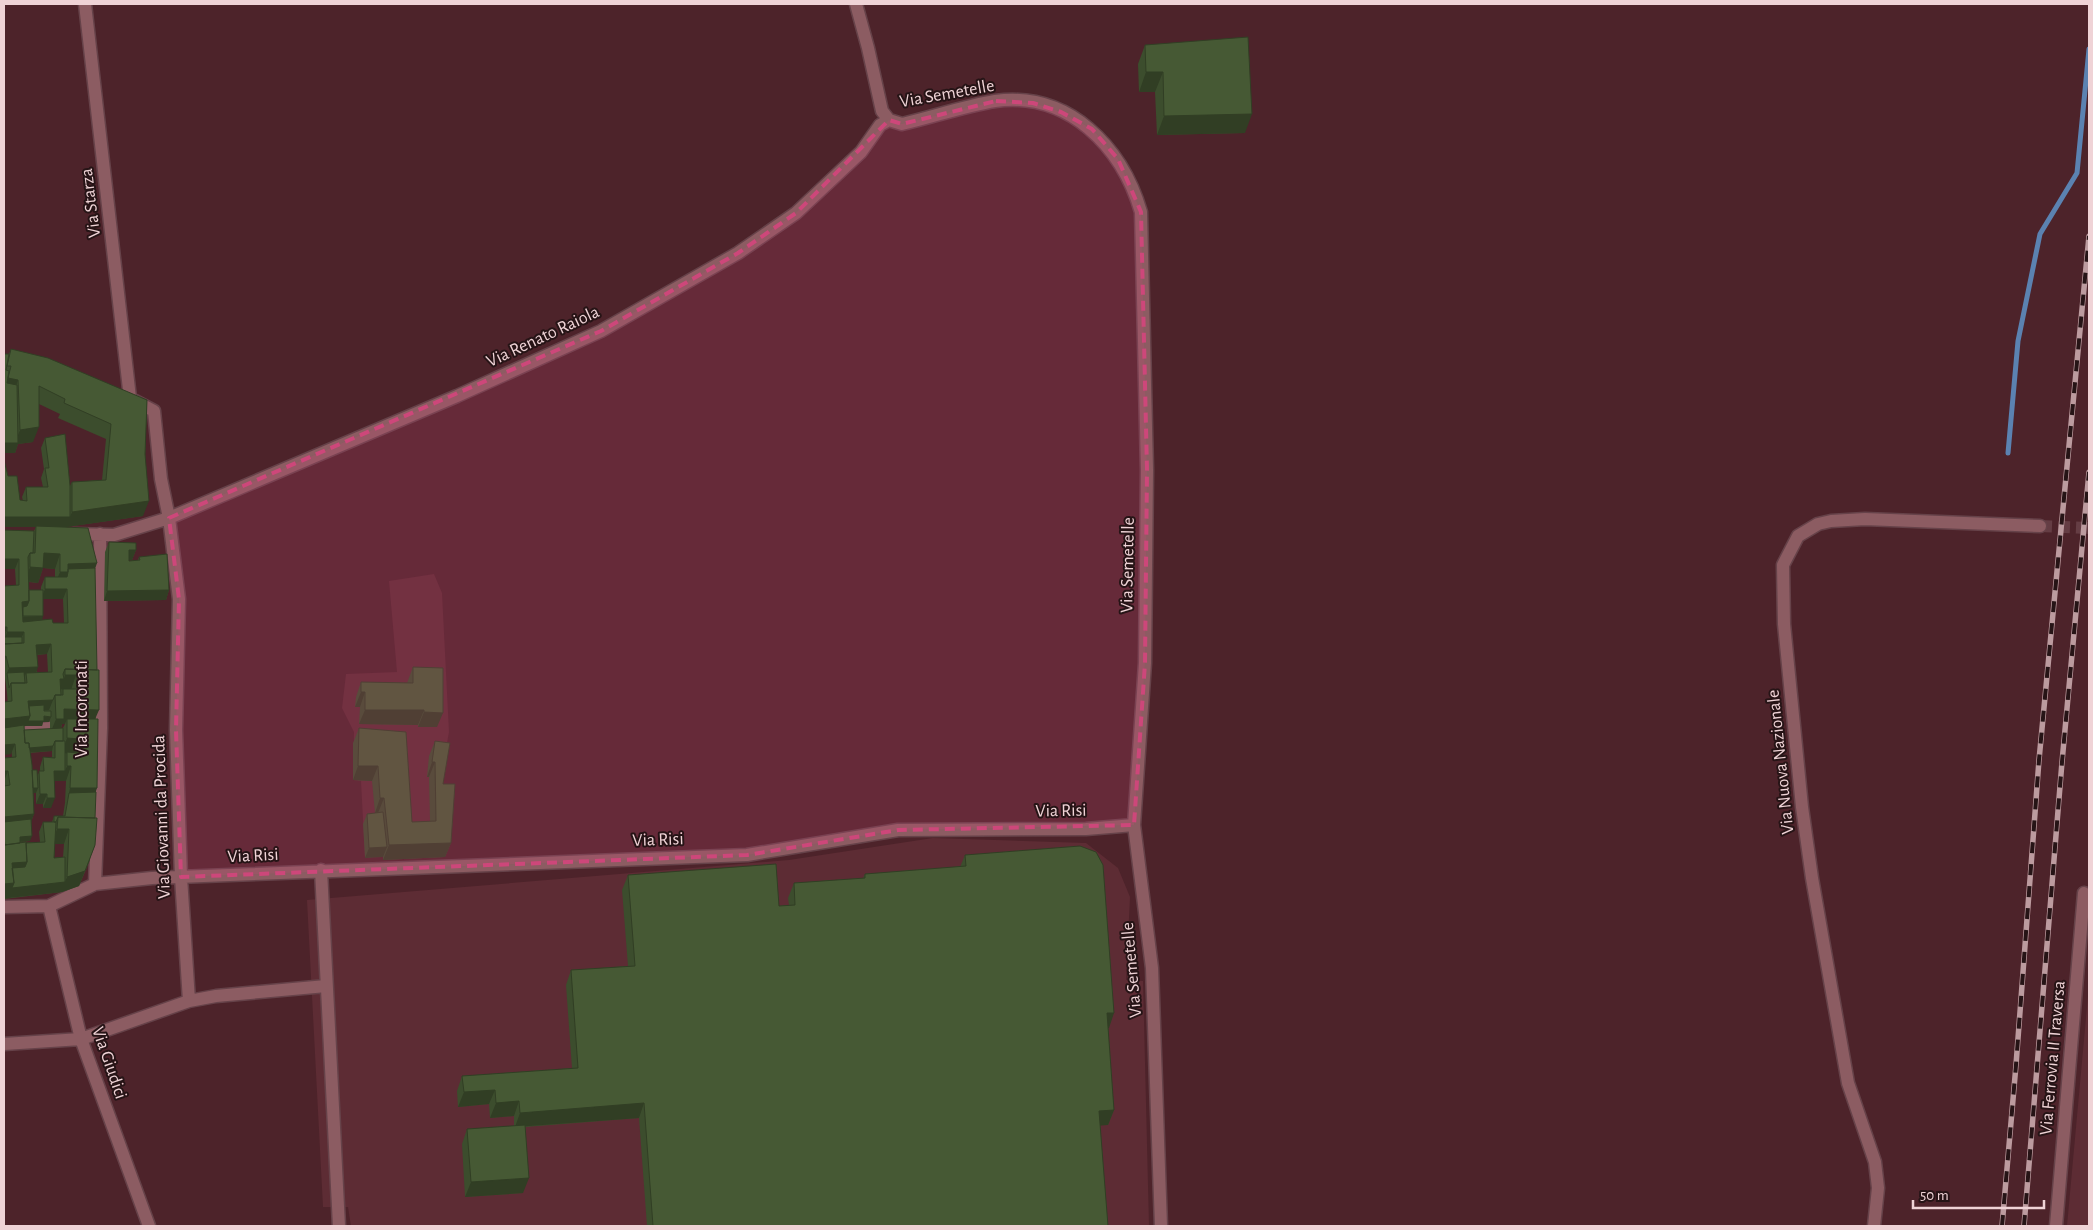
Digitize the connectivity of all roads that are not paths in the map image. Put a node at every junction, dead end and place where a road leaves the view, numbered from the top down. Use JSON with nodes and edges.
{"nodes":[{"id":1,"x":85,"y":4,"type":"edge"},
{"id":2,"x":856,"y":4,"type":"edge"},
{"id":3,"x":889,"y":120,"type":"junction"},
{"id":4,"x":126,"y":396,"type":"joint"},
{"id":5,"x":169,"y":518,"type":"junction"},
{"id":6,"x":2040,"y":526,"type":"tunnel mouth"},
{"id":7,"x":63,"y":534,"type":"edge"},
{"id":8,"x":100,"y":534,"type":"junction"},
{"id":9,"x":50,"y":728,"type":"edge"},
{"id":10,"x":84,"y":728,"type":"edge"},
{"id":11,"x":101,"y":728,"type":"junction"},
{"id":12,"x":4,"y":733,"type":"edge"},
{"id":13,"x":1134,"y":825,"type":"junction"},
{"id":14,"x":322,"y":870,"type":"junction"},
{"id":15,"x":181,"y":877,"type":"junction"},
{"id":16,"x":95,"y":884,"type":"junction"},
{"id":17,"x":2084,"y":893,"type":"dead end"},
{"id":18,"x":49,"y":906,"type":"junction"},
{"id":19,"x":4,"y":907,"type":"edge"},
{"id":20,"x":326,"y":986,"type":"junction"},
{"id":21,"x":189,"y":1001,"type":"junction"},
{"id":22,"x":81,"y":1039,"type":"junction"},
{"id":23,"x":4,"y":1044,"type":"edge"},
{"id":24,"x":149,"y":1226,"type":"edge"},
{"id":25,"x":339,"y":1226,"type":"edge"},
{"id":26,"x":1161,"y":1226,"type":"edge"},
{"id":27,"x":1874,"y":1226,"type":"edge"},
{"id":28,"x":2056,"y":1226,"type":"edge"}],
"edges":[{"from":1,"to":4,"type":"street","name":"Via Starza"},
{"from":2,"to":3,"type":"street"},
{"from":3,"to":5,"type":"street","name":"Via Renato Raiola"},
{"from":3,"to":13,"type":"street","name":"Via Semetelle"},
{"from":4,"to":5,"type":"street","name":"Via Giovanni da Procida"},
{"from":5,"to":8,"type":"street","name":"Via Renato Raiola"},
{"from":5,"to":15,"type":"street","name":"Via Giovanni da Procida"},
{"from":6,"to":27,"type":"street","name":"Via Nuova Nazionale"},
{"from":7,"to":8,"type":"street","name":"Via Renato Raiola"},
{"from":8,"to":11,"type":"street","name":"Via Incoronati"},
{"from":9,"to":12,"type":"street"},
{"from":10,"to":11,"type":"street"},
{"from":11,"to":16,"type":"street","name":"Via Incoronati"},
{"from":13,"to":14,"type":"street","name":"Via Risi"},
{"from":13,"to":26,"type":"street","name":"Via Semetelle"},
{"from":14,"to":15,"type":"street","name":"Via Risi"},
{"from":14,"to":20,"type":"street"},
{"from":15,"to":16,"type":"street","name":"Via Risi"},
{"from":15,"to":21,"type":"street","name":"Via Giovanni da Procida"},
{"from":16,"to":18,"type":"street"},
{"from":17,"to":28,"type":"street","name":"Via Ferrovia II Traversa"},
{"from":18,"to":19,"type":"street"},
{"from":18,"to":22,"type":"street","name":"Via Giudici"},
{"from":20,"to":21,"type":"street"},
{"from":20,"to":25,"type":"street"},
{"from":21,"to":22,"type":"street"},
{"from":22,"to":23,"type":"street"},
{"from":22,"to":24,"type":"street","name":"Via Giudici"}]}
